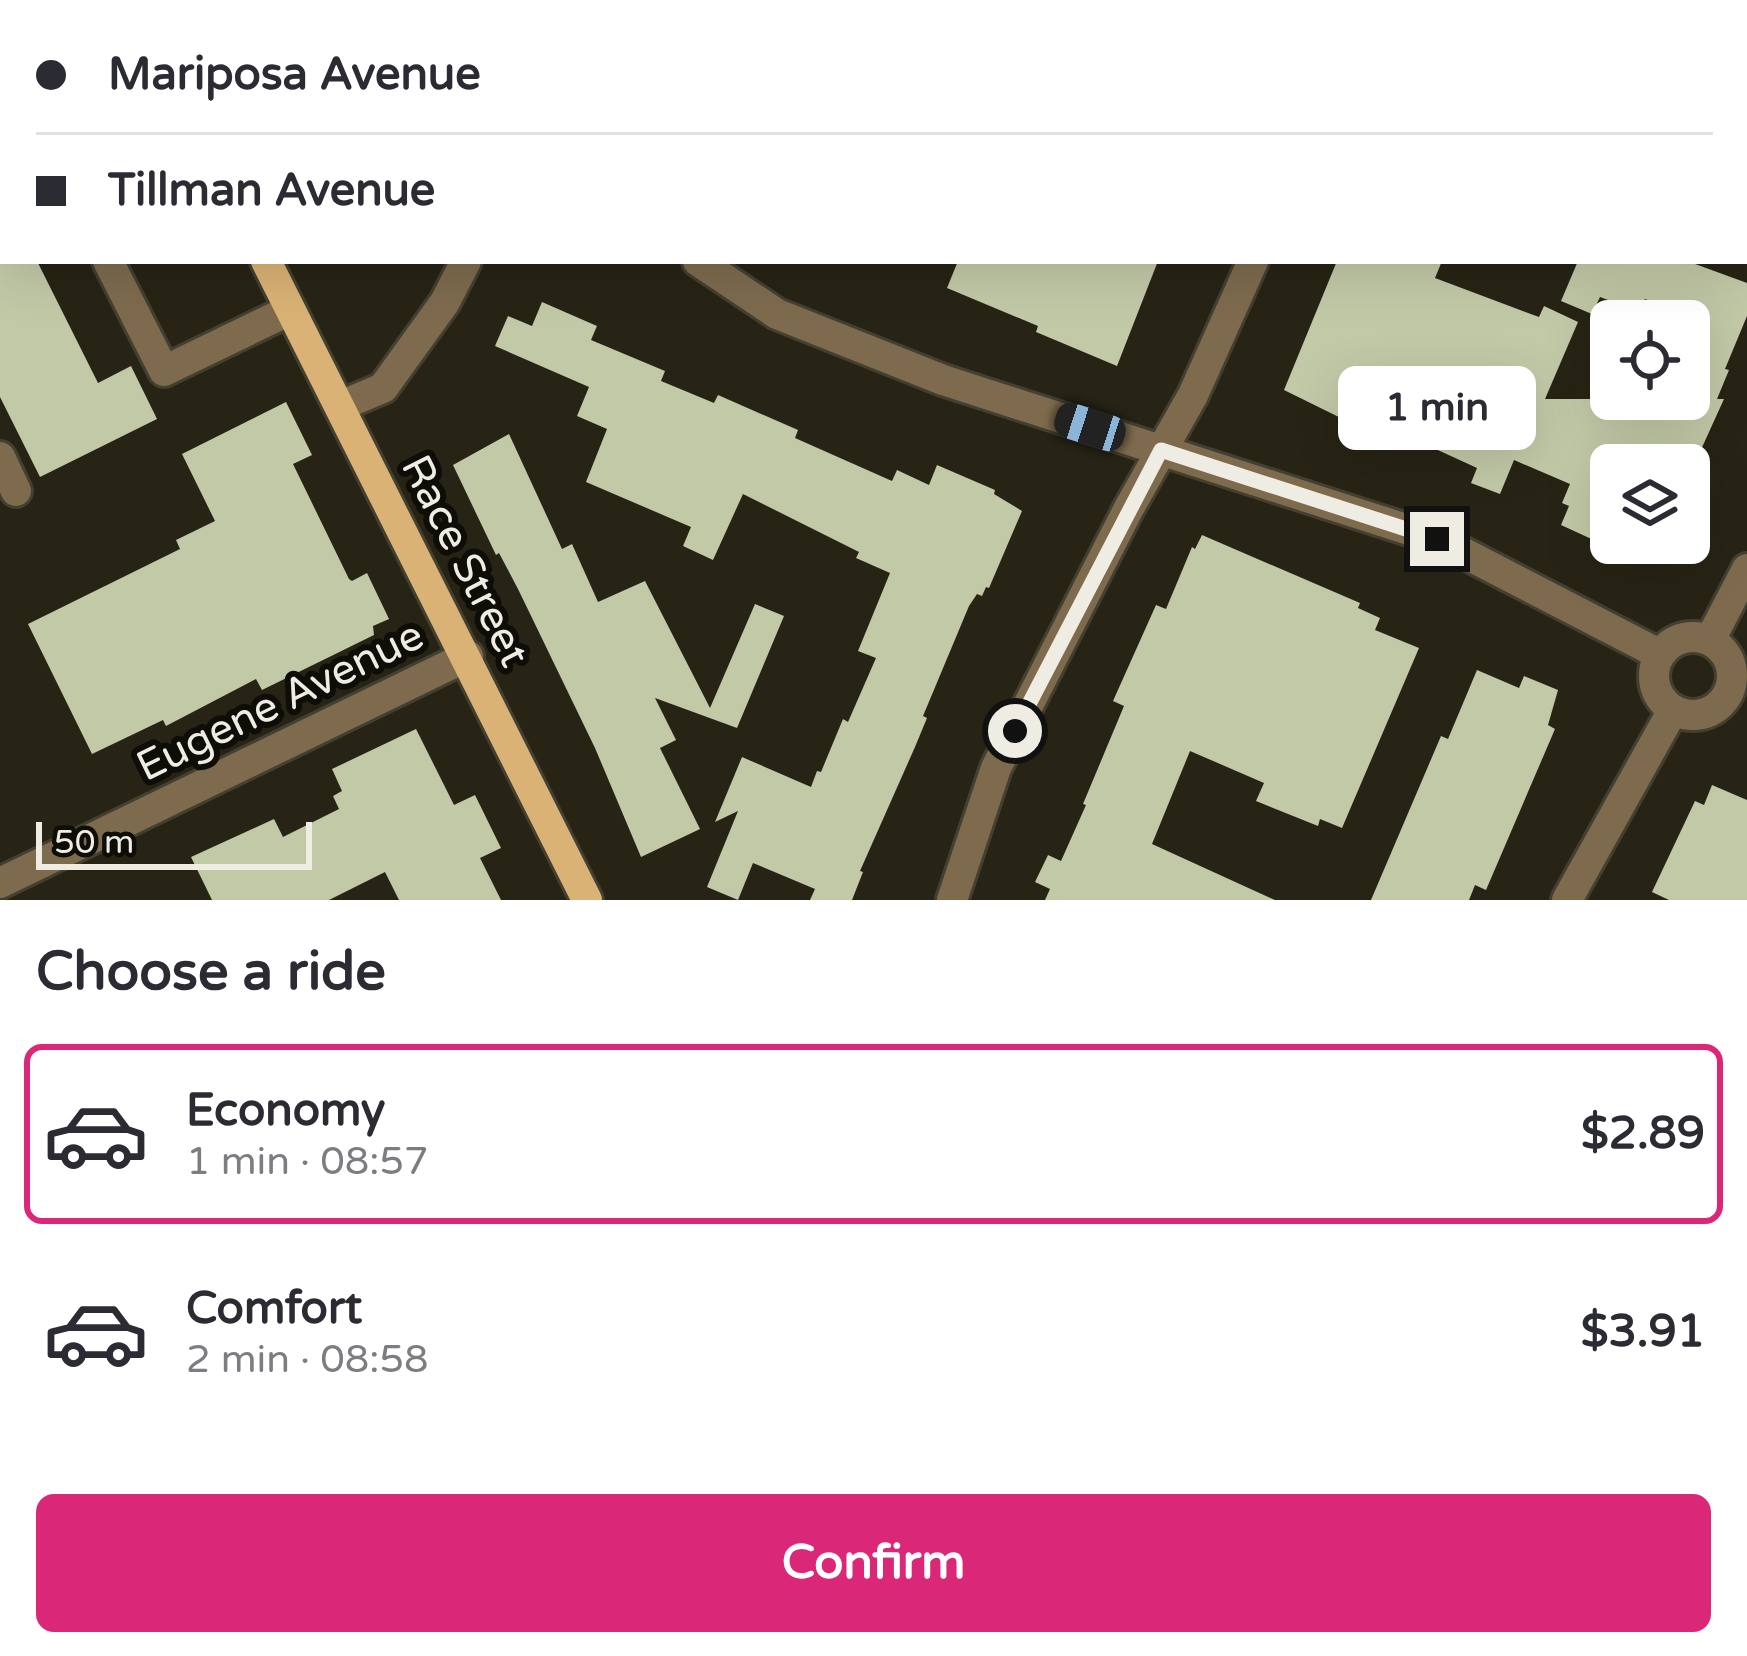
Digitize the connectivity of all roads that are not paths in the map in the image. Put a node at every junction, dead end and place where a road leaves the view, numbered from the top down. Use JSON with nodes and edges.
{"nodes":[{"id":1,"x":110,"y":264,"type":"edge"},
{"id":2,"x":267,"y":264,"type":"edge"},
{"id":3,"x":464,"y":264,"type":"edge"},
{"id":4,"x":702,"y":264,"type":"edge"},
{"id":5,"x":1252,"y":264,"type":"edge"},
{"id":6,"x":290,"y":310,"type":"junction"},
{"id":7,"x":340,"y":406,"type":"junction"},
{"id":8,"x":1161,"y":450,"type":"junction"},
{"id":9,"x":0,"y":458,"type":"edge"},
{"id":10,"x":16,"y":490,"type":"dead end"},
{"id":11,"x":1747,"y":569,"type":"edge"},
{"id":12,"x":1710,"y":640,"type":"junction"},
{"id":13,"x":1659,"y":654,"type":"junction"},
{"id":14,"x":468,"y":656,"type":"junction"},
{"id":15,"x":1736,"y":705,"type":"edge"},
{"id":16,"x":1673,"y":710,"type":"junction"},
{"id":17,"x":0,"y":884,"type":"edge"},
{"id":18,"x":587,"y":900,"type":"edge"},
{"id":19,"x":952,"y":900,"type":"edge"},
{"id":20,"x":1567,"y":900,"type":"edge"}],
"edges":[{"from":1,"to":6,"type":"street"},
{"from":2,"to":6,"type":"main road","name":"Race Street"},
{"from":3,"to":7,"type":"street"},
{"from":4,"to":8,"type":"street"},
{"from":5,"to":8,"type":"street"},
{"from":6,"to":7,"type":"main road","name":"Race Street"},
{"from":7,"to":14,"type":"main road","name":"Race Street"},
{"from":8,"to":13,"type":"street"},
{"from":8,"to":19,"type":"street"},
{"from":9,"to":10,"type":"street"},
{"from":11,"to":12,"type":"street"},
{"from":12,"to":13,"type":"street"},
{"from":12,"to":15,"type":"street"},
{"from":13,"to":16,"type":"street"},
{"from":14,"to":17,"type":"street","name":"Eugene Avenue"},
{"from":14,"to":18,"type":"main road","name":"Race Street"},
{"from":15,"to":16,"type":"street"},
{"from":16,"to":20,"type":"street"}]}
